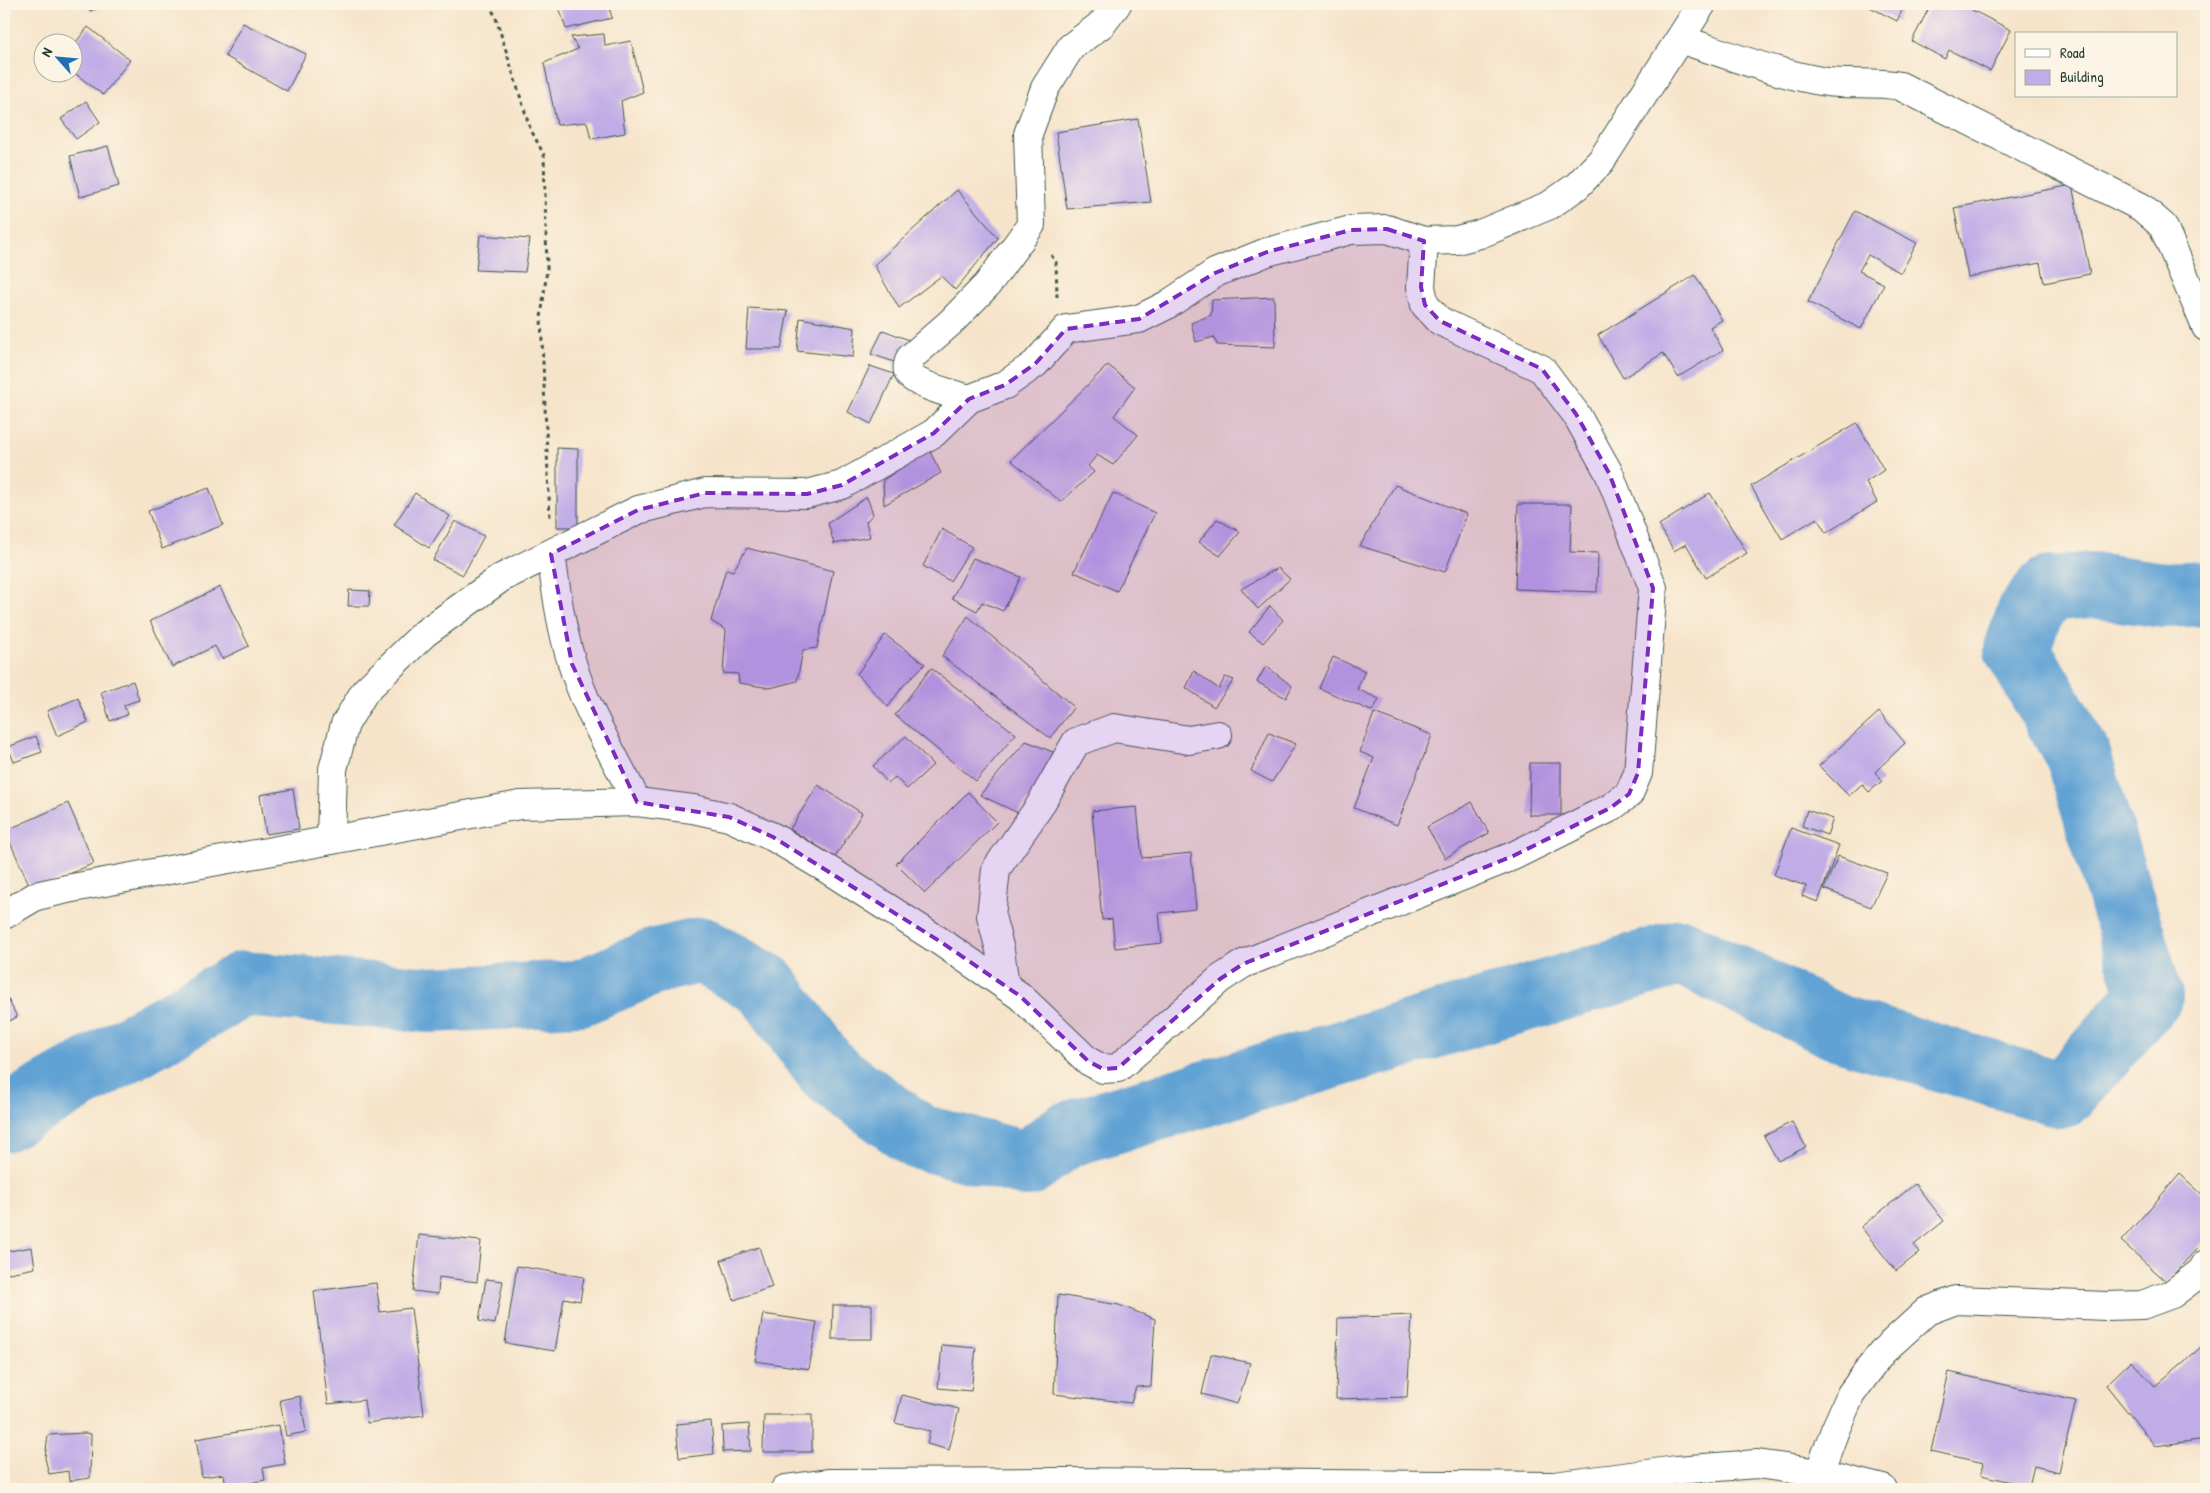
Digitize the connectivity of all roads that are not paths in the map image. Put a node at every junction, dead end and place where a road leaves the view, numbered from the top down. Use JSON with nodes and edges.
{"nodes":[{"id":1,"x":1117,"y":4,"type":"edge"},
{"id":2,"x":1702,"y":4,"type":"edge"},
{"id":3,"x":1680,"y":39,"type":"junction"},
{"id":4,"x":1424,"y":241,"type":"junction"},
{"id":5,"x":2206,"y":328,"type":"edge"},
{"id":6,"x":969,"y":399,"type":"junction"},
{"id":7,"x":551,"y":554,"type":"junction"},
{"id":8,"x":1218,"y":734,"type":"dead end"},
{"id":9,"x":637,"y":802,"type":"junction"},
{"id":10,"x":331,"y":840,"type":"junction"},
{"id":11,"x":4,"y":915,"type":"edge"},
{"id":12,"x":1005,"y":986,"type":"junction"},
{"id":13,"x":2206,"y":1264,"type":"edge"},
{"id":14,"x":1819,"y":1474,"type":"junction"},
{"id":15,"x":1554,"y":1488,"type":"edge"},
{"id":16,"x":785,"y":1489,"type":"edge"},
{"id":17,"x":1883,"y":1489,"type":"edge"}],
"edges":[{"from":1,"to":6,"type":"street"},
{"from":2,"to":3,"type":"street"},
{"from":3,"to":4,"type":"street"},
{"from":3,"to":5,"type":"street"},
{"from":4,"to":6,"type":"street"},
{"from":4,"to":12,"type":"street"},
{"from":6,"to":7,"type":"street"},
{"from":7,"to":9,"type":"street"},
{"from":7,"to":10,"type":"street"},
{"from":8,"to":12,"type":"street"},
{"from":9,"to":10,"type":"street"},
{"from":9,"to":12,"type":"street"},
{"from":10,"to":11,"type":"street"},
{"from":13,"to":14,"type":"street"},
{"from":14,"to":15,"type":"street"},
{"from":14,"to":17,"type":"street"},
{"from":15,"to":16,"type":"street"}]}
